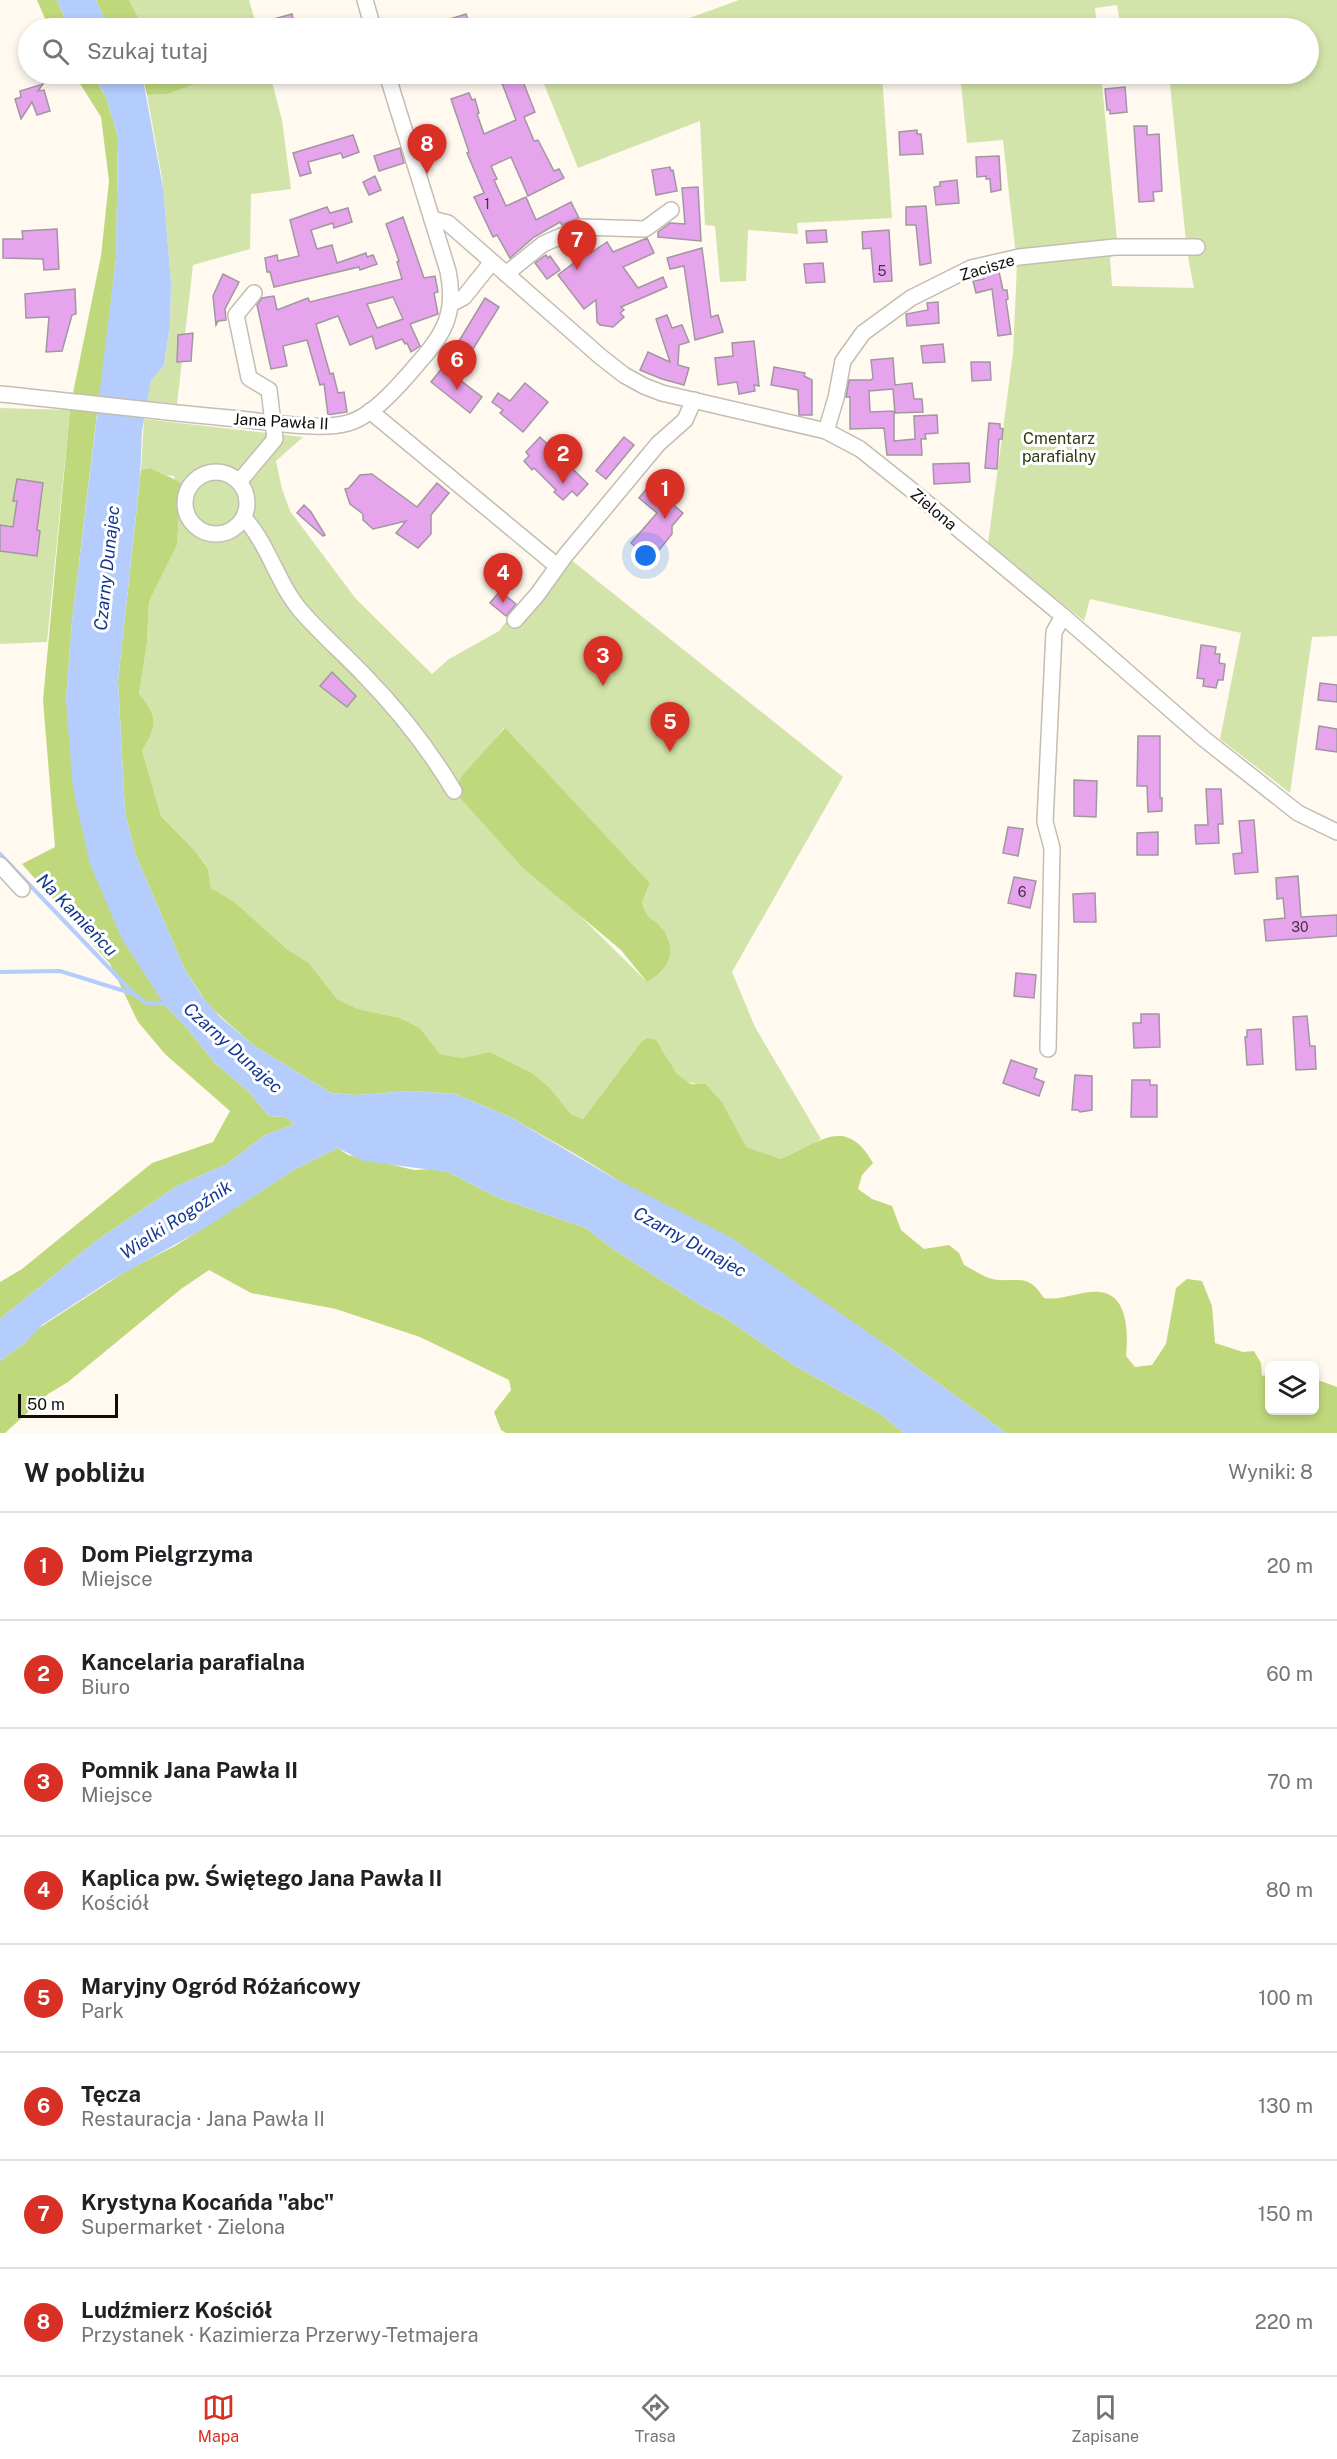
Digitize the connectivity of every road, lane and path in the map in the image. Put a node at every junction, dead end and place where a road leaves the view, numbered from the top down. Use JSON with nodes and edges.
{"nodes":[{"id":1,"x":365,"y":0,"type":"edge"},
{"id":2,"x":371,"y":18,"type":"edge"},
{"id":3,"x":390,"y":84,"type":"edge"},
{"id":4,"x":671,"y":210,"type":"dead end"},
{"id":5,"x":432,"y":219,"type":"junction"},
{"id":6,"x":1197,"y":247,"type":"dead end"},
{"id":7,"x":492,"y":262,"type":"junction"},
{"id":8,"x":506,"y":274,"type":"junction"},
{"id":9,"x":254,"y":293,"type":"dead end"},
{"id":10,"x":451,"y":303,"type":"junction"},
{"id":11,"x":0,"y":394,"type":"edge"},
{"id":12,"x":694,"y":400,"type":"junction"},
{"id":13,"x":369,"y":411,"type":"junction"},
{"id":14,"x":272,"y":423,"type":"junction"},
{"id":15,"x":826,"y":431,"type":"junction"},
{"id":16,"x":239,"y":482,"type":"junction"},
{"id":17,"x":244,"y":518,"type":"junction"},
{"id":18,"x":557,"y":566,"type":"junction"},
{"id":19,"x":1062,"y":616,"type":"junction"},
{"id":20,"x":515,"y":620,"type":"dead end"},
{"id":21,"x":454,"y":791,"type":"dead end"},
{"id":22,"x":1337,"y":832,"type":"edge"},
{"id":23,"x":0,"y":865,"type":"edge"},
{"id":24,"x":22,"y":889,"type":"dead end"},
{"id":25,"x":1048,"y":1049,"type":"dead end"}],
"edges":[{"from":1,"to":2,"type":"street"},
{"from":3,"to":5,"type":"street","name":"Jana Pawła II"},
{"from":4,"to":8,"type":"street"},
{"from":5,"to":7,"type":"street","name":"Zielona"},
{"from":5,"to":10,"type":"street","name":"Jana Pawła II"},
{"from":6,"to":15,"type":"street","name":"Zacisze"},
{"from":7,"to":8,"type":"street","name":"Zielona"},
{"from":7,"to":10,"type":"street"},
{"from":8,"to":12,"type":"street","name":"Zielona"},
{"from":9,"to":14,"type":"street"},
{"from":10,"to":13,"type":"street","name":"Jana Pawła II"},
{"from":11,"to":14,"type":"street","name":"Jana Pawła II"},
{"from":12,"to":15,"type":"street","name":"Zielona"},
{"from":12,"to":18,"type":"street"},
{"from":13,"to":14,"type":"street","name":"Jana Pawła II"},
{"from":13,"to":18,"type":"street"},
{"from":14,"to":16,"type":"street"},
{"from":15,"to":19,"type":"street","name":"Zielona"},
{"from":16,"to":17,"type":"street"},
{"from":16,"to":17,"type":"street"},
{"from":17,"to":21,"type":"street"},
{"from":18,"to":20,"type":"street"},
{"from":19,"to":22,"type":"street","name":"Zielona"},
{"from":19,"to":25,"type":"street"},
{"from":23,"to":24,"type":"street"}]}
